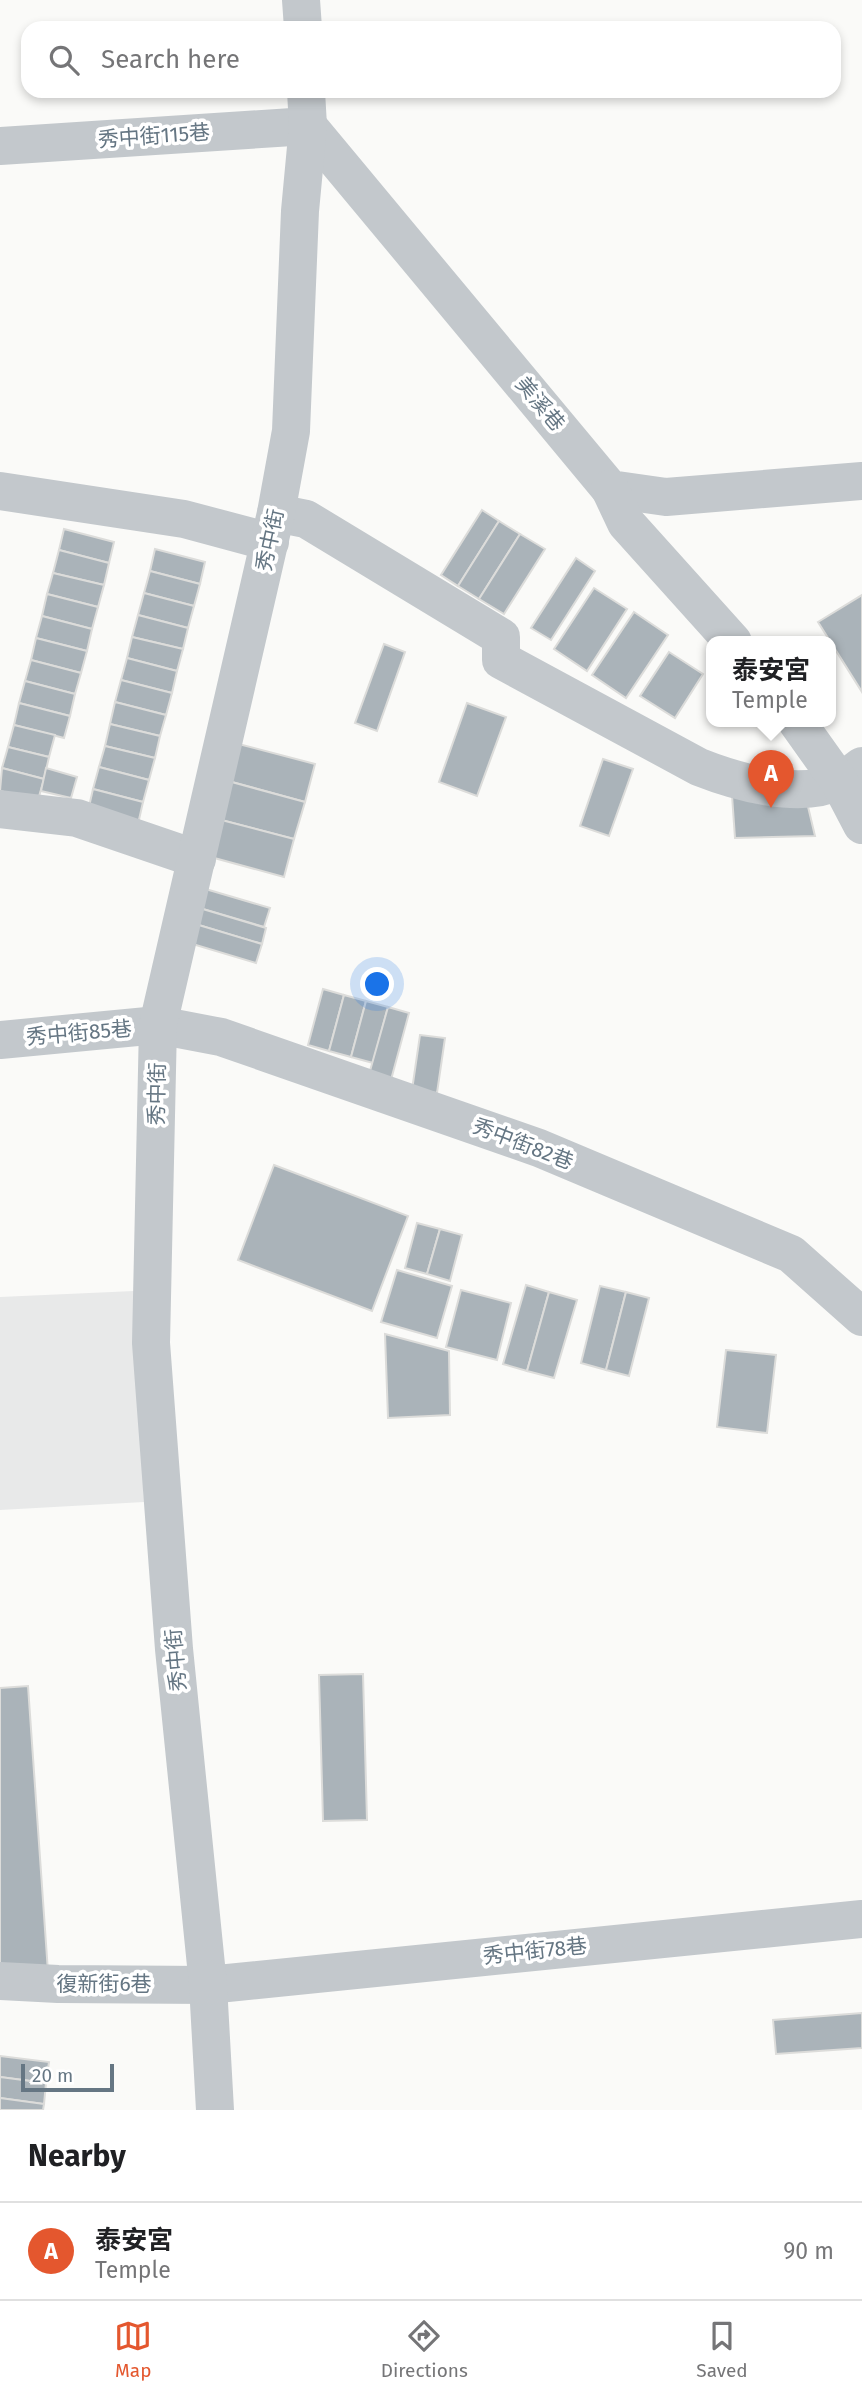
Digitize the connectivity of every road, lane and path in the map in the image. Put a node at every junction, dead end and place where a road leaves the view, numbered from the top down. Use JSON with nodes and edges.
{"nodes":[{"id":1,"x":301,"y":0,"type":"edge"},
{"id":2,"x":302,"y":21,"type":"edge"},
{"id":3,"x":307,"y":108,"type":"edge"},
{"id":4,"x":0,"y":146,"type":"edge"},
{"id":5,"x":862,"y":481,"type":"edge"},
{"id":6,"x":610,"y":489,"type":"junction"},
{"id":7,"x":0,"y":491,"type":"edge"},
{"id":8,"x":273,"y":528,"type":"junction"},
{"id":9,"x":728,"y":636,"type":"edge"},
{"id":10,"x":802,"y":727,"type":"edge"},
{"id":11,"x":850,"y":773,"type":"edge"},
{"id":12,"x":0,"y":808,"type":"edge"},
{"id":13,"x":862,"y":825,"type":"edge"},
{"id":14,"x":197,"y":859,"type":"junction"},
{"id":15,"x":159,"y":1026,"type":"junction"},
{"id":16,"x":0,"y":1040,"type":"edge"},
{"id":17,"x":862,"y":1317,"type":"edge"},
{"id":18,"x":862,"y":1919,"type":"edge"},
{"id":19,"x":0,"y":1982,"type":"edge"},
{"id":20,"x":208,"y":1985,"type":"junction"},
{"id":21,"x":215,"y":2110,"type":"edge"}],
"edges":[{"from":1,"to":2,"type":"street"},
{"from":3,"to":4,"type":"street","name":"秀中街115巷"},
{"from":3,"to":6,"type":"street","name":"美溪巷"},
{"from":3,"to":8,"type":"street","name":"秀中街"},
{"from":5,"to":6,"type":"street"},
{"from":6,"to":9,"type":"street","name":"美溪巷"},
{"from":7,"to":8,"type":"street"},
{"from":8,"to":11,"type":"street"},
{"from":8,"to":14,"type":"street","name":"秀中街"},
{"from":10,"to":11,"type":"street"},
{"from":11,"to":13,"type":"street"},
{"from":12,"to":14,"type":"street"},
{"from":14,"to":15,"type":"street","name":"秀中街"},
{"from":15,"to":16,"type":"street","name":"秀中街85巷"},
{"from":15,"to":17,"type":"street","name":"秀中街82巷"},
{"from":15,"to":20,"type":"street","name":"秀中街"},
{"from":18,"to":20,"type":"street","name":"秀中街78巷"},
{"from":19,"to":20,"type":"street","name":"復新街6巷"},
{"from":20,"to":21,"type":"street","name":"秀中街"}]}
